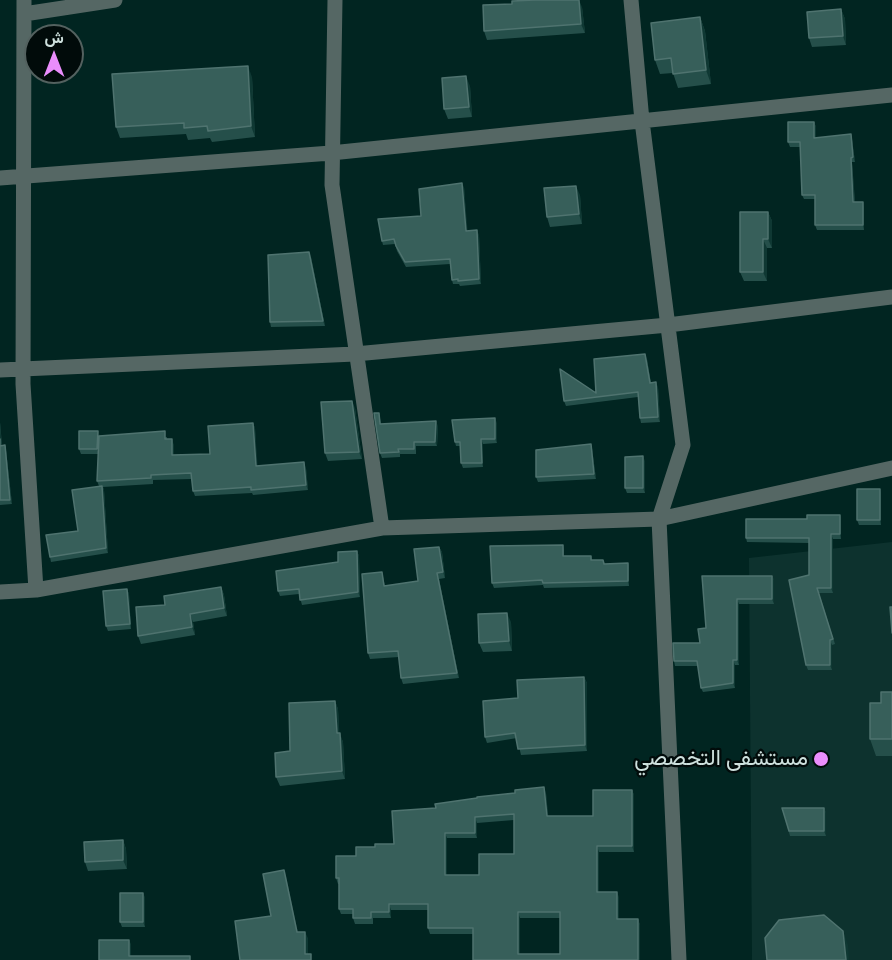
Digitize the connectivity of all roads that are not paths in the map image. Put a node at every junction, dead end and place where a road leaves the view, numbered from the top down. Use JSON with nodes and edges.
{"nodes":[{"id":1,"x":115,"y":0,"type":"edge"},
{"id":2,"x":335,"y":0,"type":"edge"},
{"id":3,"x":631,"y":0,"type":"edge"},
{"id":4,"x":24,"y":7,"type":"edge"},
{"id":5,"x":892,"y":95,"type":"edge"},
{"id":6,"x":642,"y":121,"type":"junction"},
{"id":7,"x":332,"y":153,"type":"junction"},
{"id":8,"x":24,"y":176,"type":"junction"},
{"id":9,"x":0,"y":177,"type":"edge"},
{"id":10,"x":892,"y":297,"type":"edge"},
{"id":11,"x":668,"y":325,"type":"junction"},
{"id":12,"x":355,"y":354,"type":"junction"},
{"id":13,"x":23,"y":368,"type":"junction"},
{"id":14,"x":0,"y":370,"type":"edge"},
{"id":15,"x":892,"y":468,"type":"edge"},
{"id":16,"x":659,"y":519,"type":"junction"},
{"id":17,"x":382,"y":528,"type":"junction"},
{"id":18,"x":36,"y":590,"type":"junction"},
{"id":19,"x":0,"y":592,"type":"edge"},
{"id":20,"x":679,"y":960,"type":"edge"}],
"edges":[{"from":1,"to":4,"type":"street"},
{"from":2,"to":7,"type":"street"},
{"from":3,"to":6,"type":"street"},
{"from":4,"to":8,"type":"street"},
{"from":5,"to":6,"type":"street"},
{"from":6,"to":7,"type":"street"},
{"from":6,"to":11,"type":"street"},
{"from":7,"to":8,"type":"street"},
{"from":7,"to":12,"type":"street"},
{"from":8,"to":9,"type":"street"},
{"from":8,"to":13,"type":"street"},
{"from":10,"to":11,"type":"street"},
{"from":11,"to":12,"type":"street"},
{"from":11,"to":16,"type":"street"},
{"from":12,"to":13,"type":"street"},
{"from":12,"to":17,"type":"street"},
{"from":13,"to":14,"type":"street"},
{"from":13,"to":18,"type":"street"},
{"from":15,"to":16,"type":"street"},
{"from":16,"to":17,"type":"street"},
{"from":16,"to":20,"type":"street"},
{"from":17,"to":18,"type":"street"},
{"from":18,"to":19,"type":"street"}]}
